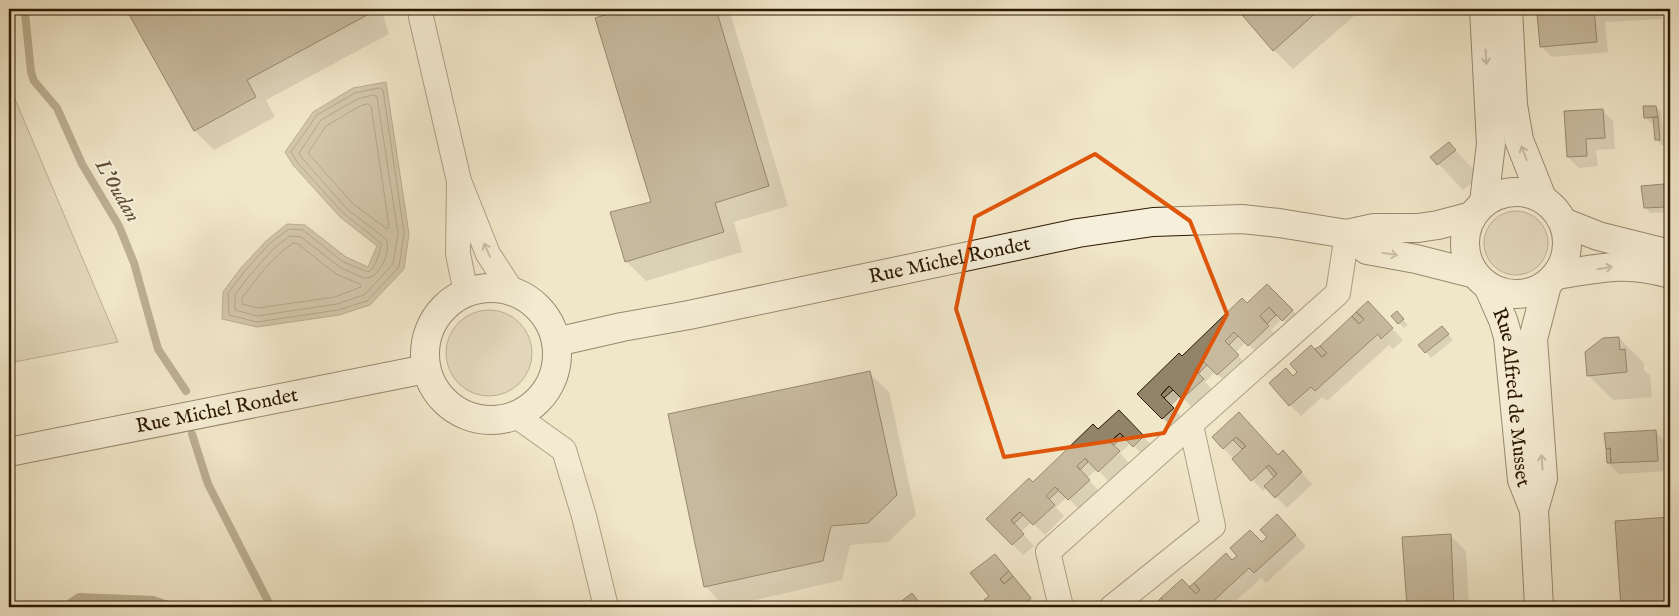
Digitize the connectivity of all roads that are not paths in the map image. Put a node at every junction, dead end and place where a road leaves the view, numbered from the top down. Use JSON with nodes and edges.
{"nodes":[{"id":1,"x":1484,"y":9,"type":"edge"},
{"id":2,"x":1508,"y":9,"type":"edge"},
{"id":3,"x":421,"y":17,"type":"dead end"},
{"id":4,"x":459,"y":181,"type":"junction"},
{"id":5,"x":1542,"y":198,"type":"junction"},
{"id":6,"x":1478,"y":209,"type":"junction"},
{"id":7,"x":1563,"y":222,"type":"junction"},
{"id":8,"x":1347,"y":234,"type":"junction"},
{"id":9,"x":1670,"y":254,"type":"edge"},
{"id":10,"x":1670,"y":274,"type":"edge"},
{"id":11,"x":1481,"y":280,"type":"junction"},
{"id":12,"x":1552,"y":280,"type":"junction"},
{"id":13,"x":512,"y":291,"type":"junction"},
{"id":14,"x":466,"y":292,"type":"junction"},
{"id":15,"x":556,"y":342,"type":"junction"},
{"id":16,"x":426,"y":369,"type":"junction"},
{"id":17,"x":515,"y":415,"type":"junction"},
{"id":18,"x":1190,"y":425,"type":"junction"},
{"id":19,"x":9,"y":452,"type":"edge"},
{"id":20,"x":1534,"y":510,"type":"junction"},
{"id":21,"x":606,"y":607,"type":"edge"},
{"id":22,"x":1061,"y":607,"type":"edge"},
{"id":23,"x":1112,"y":607,"type":"edge"},
{"id":24,"x":1539,"y":607,"type":"edge"}],
"edges":[{"from":1,"to":6,"type":"street","one_way":true},
{"from":5,"to":2,"type":"street","one_way":true},
{"from":3,"to":4,"type":"street"},
{"from":13,"to":4,"type":"street","one_way":true},
{"from":4,"to":14,"type":"street"},
{"from":5,"to":6,"type":"street"},
{"from":5,"to":7,"type":"street"},
{"from":6,"to":8,"type":"street","name":"Rue Michel Rondet"},
{"from":6,"to":11,"type":"street"},
{"from":7,"to":9,"type":"street"},
{"from":7,"to":12,"type":"street"},
{"from":8,"to":11,"type":"street","name":"Rue Michel Rondet","one_way":true},
{"from":8,"to":15,"type":"street","name":"Rue Michel Rondet"},
{"from":8,"to":18,"type":"street"},
{"from":12,"to":10,"type":"street","one_way":true},
{"from":11,"to":12,"type":"street"},
{"from":11,"to":20,"type":"street","name":"Rue Alfred de Musset"},
{"from":20,"to":12,"type":"street","name":"Rue Alfred de Musset","one_way":true},
{"from":13,"to":14,"type":"street"},
{"from":13,"to":15,"type":"street"},
{"from":14,"to":16,"type":"street"},
{"from":15,"to":17,"type":"street"},
{"from":16,"to":17,"type":"street"},
{"from":16,"to":19,"type":"street","name":"Rue Michel Rondet"},
{"from":17,"to":21,"type":"street"},
{"from":18,"to":22,"type":"street"},
{"from":18,"to":23,"type":"street"},
{"from":20,"to":24,"type":"street","name":"Rue Alfred de Musset"}]}
